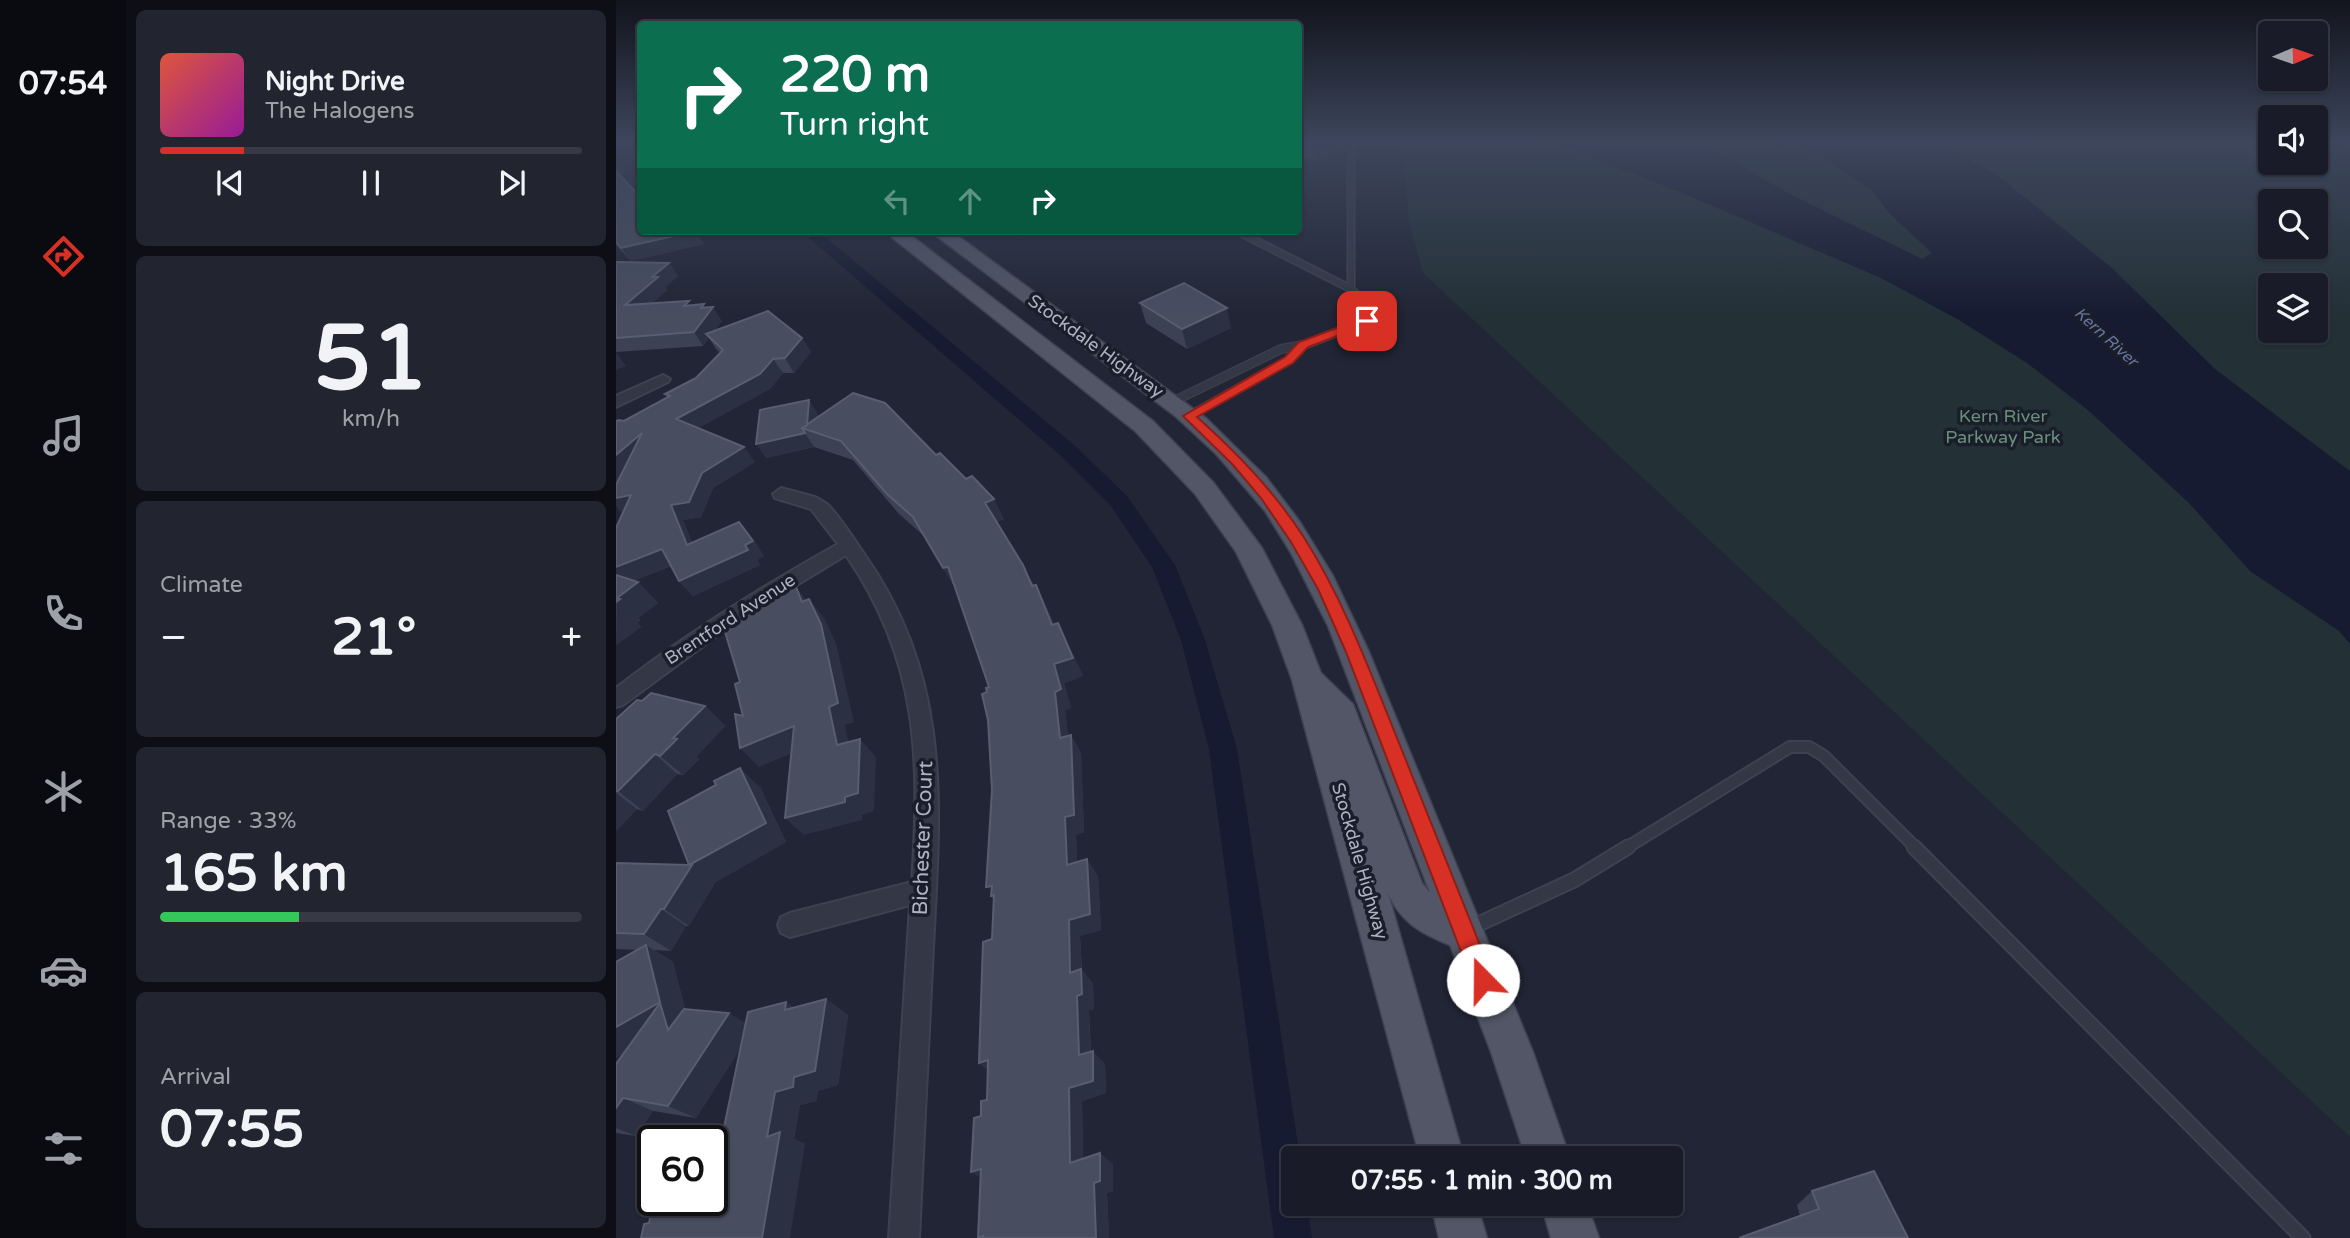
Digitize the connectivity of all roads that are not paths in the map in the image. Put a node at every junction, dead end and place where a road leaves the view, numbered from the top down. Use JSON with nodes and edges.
{"nodes":[{"id":1,"x":1350,"y":200,"type":"edge"},
{"id":2,"x":898,"y":235,"type":"edge"},
{"id":3,"x":944,"y":235,"type":"edge"},
{"id":4,"x":1245,"y":235,"type":"edge"},
{"id":5,"x":1351,"y":289,"type":"junction"},
{"id":6,"x":1304,"y":345,"type":"junction"},
{"id":7,"x":663,"y":379,"type":"dead end"},
{"id":8,"x":616,"y":402,"type":"edge"},
{"id":9,"x":1181,"y":409,"type":"junction"},
{"id":10,"x":781,"y":494,"type":"dead end"},
{"id":11,"x":849,"y":546,"type":"junction"},
{"id":12,"x":1308,"y":680,"type":"junction"},
{"id":13,"x":616,"y":699,"type":"edge"},
{"id":14,"x":922,"y":891,"type":"junction"},
{"id":15,"x":790,"y":925,"type":"dead end"},
{"id":16,"x":1464,"y":931,"type":"junction"},
{"id":17,"x":1439,"y":1146,"type":"edge"},
{"id":18,"x":1544,"y":1146,"type":"edge"},
{"id":19,"x":1457,"y":1216,"type":"edge"},
{"id":20,"x":1568,"y":1216,"type":"edge"},
{"id":21,"x":904,"y":1238,"type":"edge"},
{"id":22,"x":1463,"y":1238,"type":"edge"},
{"id":23,"x":1575,"y":1238,"type":"edge"},
{"id":24,"x":2303,"y":1238,"type":"edge"}],
"edges":[{"from":1,"to":5,"type":"lane"},
{"from":2,"to":12,"type":"main road","name":"Stockdale Highway"},
{"from":3,"to":9,"type":"main road","name":"Stockdale Highway"},
{"from":4,"to":5,"type":"lane"},
{"from":5,"to":6,"type":"lane"},
{"from":6,"to":9,"type":"lane"},
{"from":6,"to":9,"type":"lane"},
{"from":7,"to":8,"type":"street"},
{"from":9,"to":16,"type":"main road","name":"Stockdale Highway"},
{"from":10,"to":11,"type":"street","name":"Bichester Court"},
{"from":11,"to":13,"type":"street","name":"Brentford Avenue"},
{"from":11,"to":14,"type":"street","name":"Bichester Court"},
{"from":12,"to":16,"type":"main road"},
{"from":12,"to":17,"type":"main road","name":"Stockdale Highway"},
{"from":14,"to":15,"type":"street"},
{"from":14,"to":21,"type":"street","name":"Bichester Court"},
{"from":16,"to":18,"type":"main road","name":"Stockdale Highway"},
{"from":16,"to":24,"type":"lane"},
{"from":19,"to":22,"type":"main road"},
{"from":20,"to":23,"type":"main road"}]}
